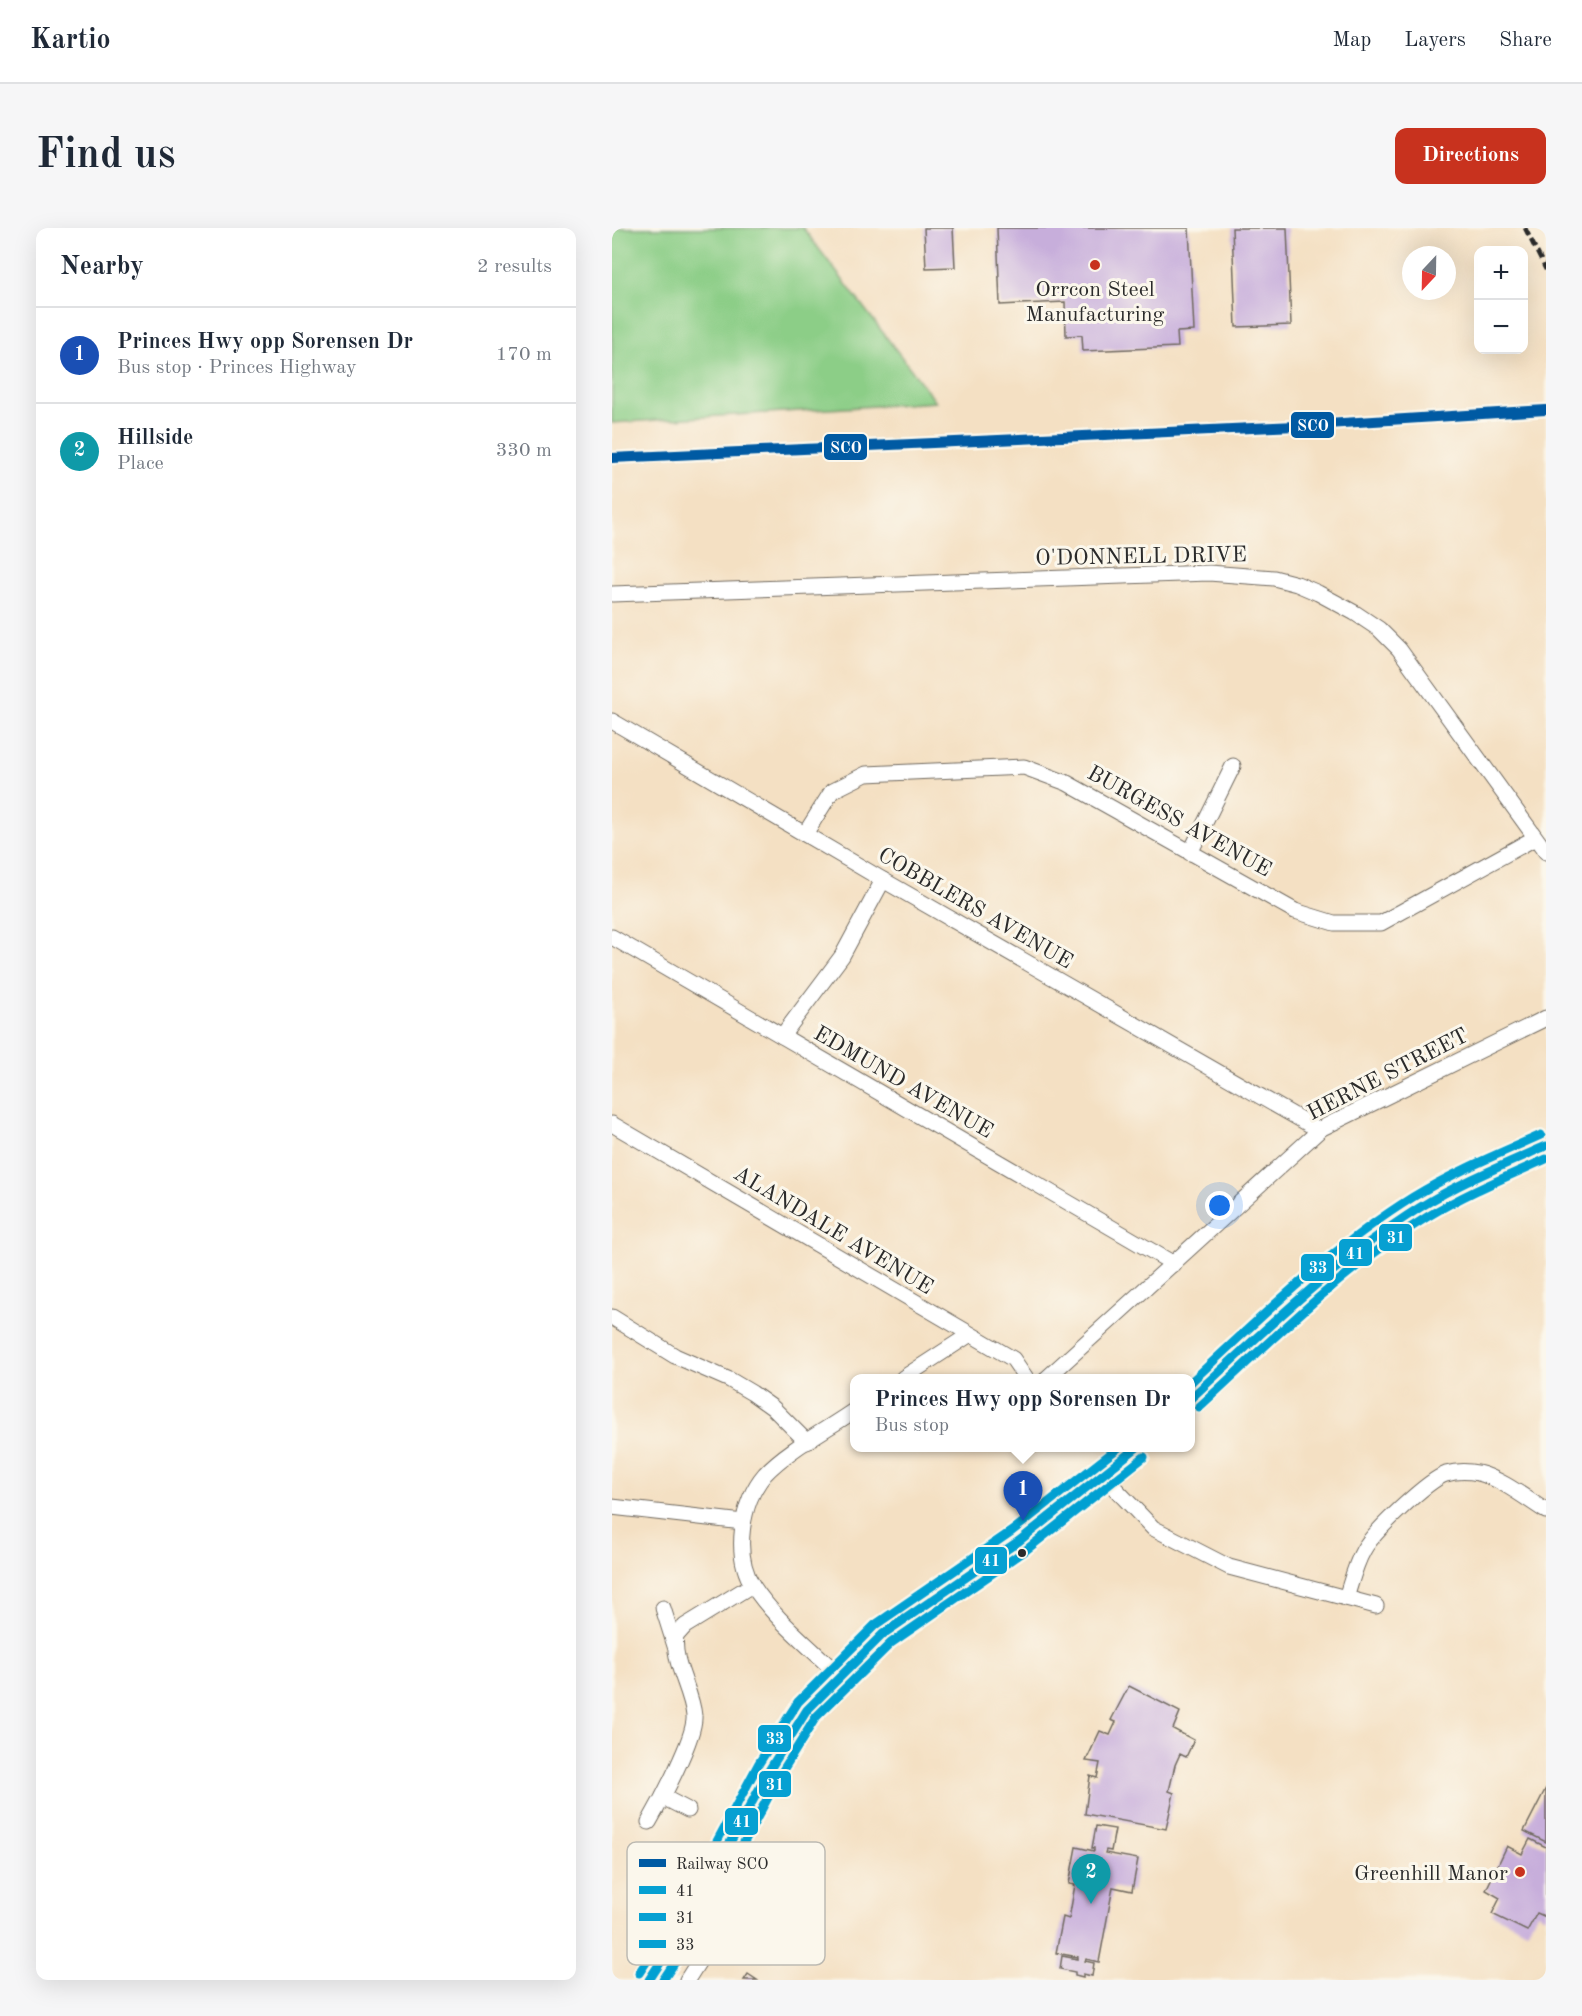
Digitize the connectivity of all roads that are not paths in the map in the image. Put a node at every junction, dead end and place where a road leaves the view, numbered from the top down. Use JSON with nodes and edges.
{"nodes":[{"id":1,"x":612,"y":594,"type":"edge"},
{"id":2,"x":612,"y":721,"type":"edge"},
{"id":3,"x":1233,"y":766,"type":"dead end"},
{"id":4,"x":805,"y":834,"type":"junction"},
{"id":5,"x":1535,"y":838,"type":"junction"},
{"id":6,"x":1546,"y":852,"type":"edge"},
{"id":7,"x":1191,"y":853,"type":"junction"},
{"id":8,"x":883,"y":880,"type":"junction"},
{"id":9,"x":612,"y":937,"type":"edge"},
{"id":10,"x":1546,"y":1018,"type":"edge"},
{"id":11,"x":782,"y":1036,"type":"junction"},
{"id":12,"x":612,"y":1124,"type":"edge"},
{"id":13,"x":1319,"y":1130,"type":"junction"},
{"id":14,"x":1546,"y":1146,"type":"edge"},
{"id":15,"x":1174,"y":1264,"type":"junction"},
{"id":16,"x":612,"y":1317,"type":"edge"},
{"id":17,"x":969,"y":1335,"type":"junction"},
{"id":18,"x":909,"y":1374,"type":"edge"},
{"id":19,"x":1023,"y":1374,"type":"edge"},
{"id":20,"x":1051,"y":1374,"type":"edge"},
{"id":21,"x":1195,"y":1394,"type":"edge"},
{"id":22,"x":850,"y":1413,"type":"edge"},
{"id":23,"x":807,"y":1442,"type":"junction"},
{"id":24,"x":1131,"y":1452,"type":"edge"},
{"id":25,"x":1103,"y":1476,"type":"junction"},
{"id":26,"x":612,"y":1507,"type":"edge"},
{"id":27,"x":1546,"y":1511,"type":"edge"},
{"id":28,"x":743,"y":1522,"type":"junction"},
{"id":29,"x":752,"y":1585,"type":"junction"},
{"id":30,"x":1346,"y":1598,"type":"junction"},
{"id":31,"x":1376,"y":1606,"type":"dead end"},
{"id":32,"x":663,"y":1608,"type":"dead end"},
{"id":33,"x":675,"y":1646,"type":"junction"},
{"id":34,"x":839,"y":1676,"type":"junction"},
{"id":35,"x":663,"y":1797,"type":"junction"},
{"id":36,"x":688,"y":1810,"type":"dead end"},
{"id":37,"x":649,"y":1822,"type":"dead end"},
{"id":38,"x":730,"y":1842,"type":"edge"},
{"id":39,"x":658,"y":1965,"type":"edge"},
{"id":40,"x":696,"y":1965,"type":"edge"},
{"id":41,"x":649,"y":1980,"type":"edge"},
{"id":42,"x":687,"y":1980,"type":"edge"}],
"edges":[{"from":1,"to":5,"type":"street","name":"O'DONNELL DRIVE"},
{"from":2,"to":4,"type":"street","name":"COBBLERS AVENUE"},
{"from":3,"to":7,"type":"street"},
{"from":4,"to":7,"type":"street","name":"BURGESS AVENUE"},
{"from":4,"to":8,"type":"street","name":"COBBLERS AVENUE"},
{"from":5,"to":6,"type":"street","name":"O'DONNELL DRIVE"},
{"from":5,"to":7,"type":"street","name":"BURGESS AVENUE"},
{"from":8,"to":11,"type":"street"},
{"from":8,"to":13,"type":"street","name":"COBBLERS AVENUE"},
{"from":9,"to":11,"type":"street","name":"EDMUND AVENUE"},
{"from":10,"to":13,"type":"street","name":"HERNE STREET"},
{"from":11,"to":15,"type":"street","name":"EDMUND AVENUE"},
{"from":12,"to":17,"type":"street","name":"ALANDALE AVENUE"},
{"from":13,"to":15,"type":"street","name":"HERNE STREET"},
{"from":14,"to":21,"type":"main road"},
{"from":15,"to":20,"type":"street","name":"HERNE STREET"},
{"from":16,"to":23,"type":"street"},
{"from":17,"to":18,"type":"street"},
{"from":17,"to":19,"type":"street","name":"ALANDALE AVENUE"},
{"from":22,"to":23,"type":"street"},
{"from":23,"to":28,"type":"street"},
{"from":24,"to":25,"type":"main road"},
{"from":25,"to":30,"type":"street"},
{"from":25,"to":34,"type":"main road"},
{"from":26,"to":28,"type":"street"},
{"from":27,"to":30,"type":"street"},
{"from":28,"to":29,"type":"street"},
{"from":29,"to":33,"type":"street"},
{"from":29,"to":34,"type":"street"},
{"from":30,"to":31,"type":"street"},
{"from":32,"to":33,"type":"street"},
{"from":33,"to":35,"type":"street"},
{"from":34,"to":38,"type":"main road"},
{"from":35,"to":36,"type":"street"},
{"from":35,"to":37,"type":"street"},
{"from":39,"to":41,"type":"main road"},
{"from":40,"to":42,"type":"street"}]}
